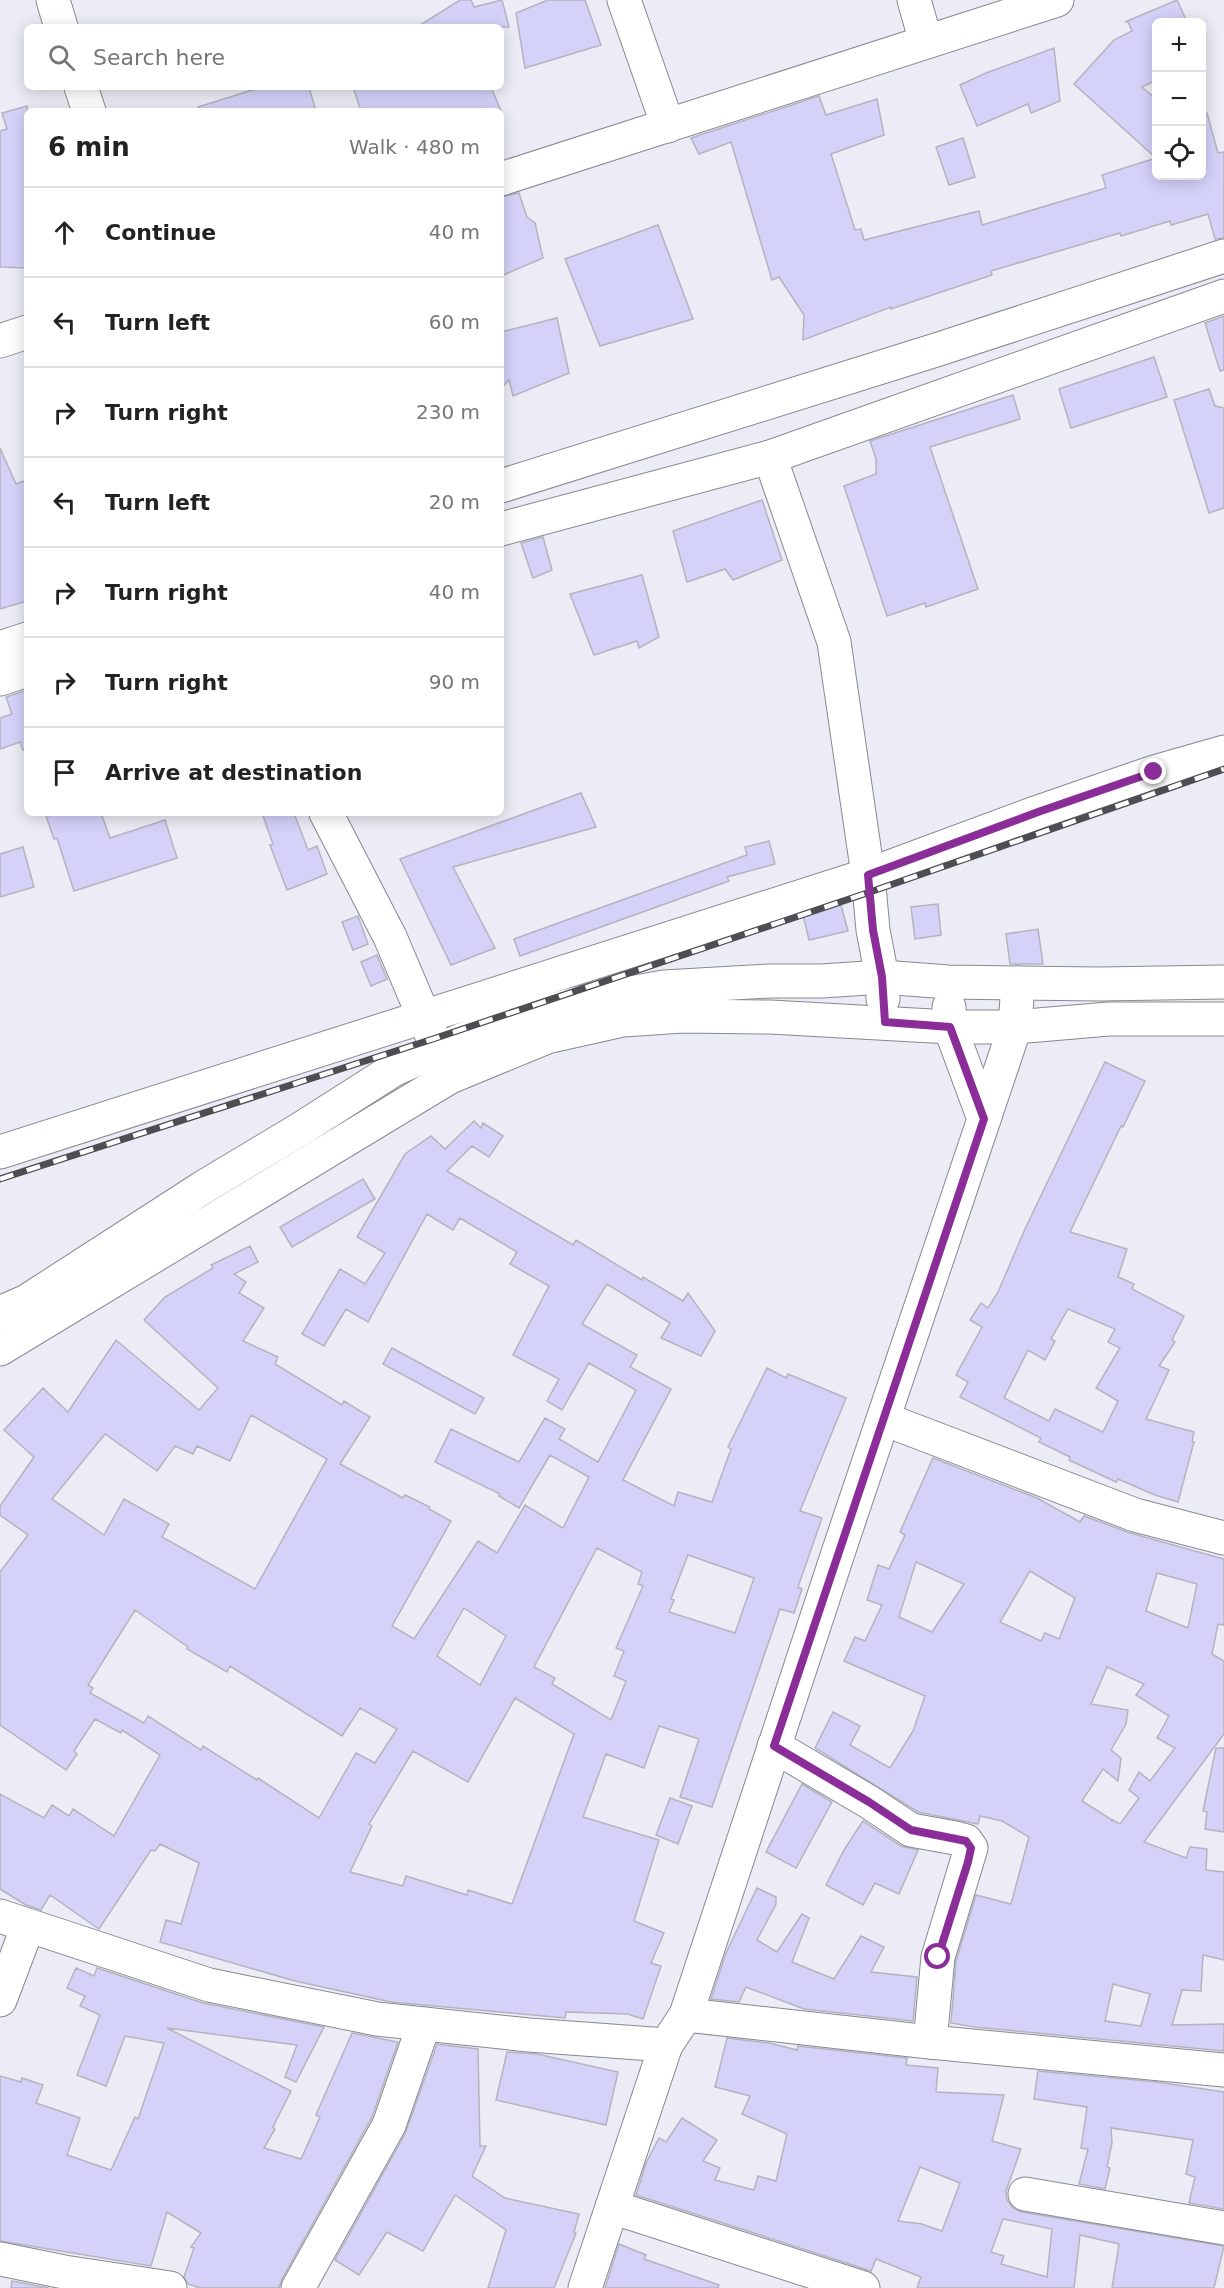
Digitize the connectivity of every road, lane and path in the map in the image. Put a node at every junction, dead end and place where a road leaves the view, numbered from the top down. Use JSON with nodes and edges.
{"nodes":[{"id":1,"x":52,"y":0,"type":"edge"},
{"id":2,"x":624,"y":0,"type":"edge"},
{"id":3,"x":914,"y":0,"type":"edge"},
{"id":4,"x":1057,"y":0,"type":"edge"},
{"id":5,"x":61,"y":24,"type":"edge"},
{"id":6,"x":926,"y":42,"type":"junction"},
{"id":7,"x":82,"y":90,"type":"edge"},
{"id":8,"x":88,"y":108,"type":"edge"},
{"id":9,"x":668,"y":126,"type":"junction"},
{"id":10,"x":504,"y":178,"type":"edge"},
{"id":11,"x":1224,"y":256,"type":"edge"},
{"id":12,"x":1224,"y":296,"type":"edge"},
{"id":13,"x":24,"y":333,"type":"edge"},
{"id":14,"x":0,"y":341,"type":"edge"},
{"id":15,"x":770,"y":458,"type":"junction"},
{"id":16,"x":504,"y":485,"type":"edge"},
{"id":17,"x":504,"y":529,"type":"edge"},
{"id":18,"x":24,"y":640,"type":"edge"},
{"id":19,"x":0,"y":648,"type":"edge"},
{"id":20,"x":24,"y":671,"type":"edge"},
{"id":21,"x":0,"y":679,"type":"edge"},
{"id":22,"x":1224,"y":752,"type":"edge"},
{"id":23,"x":328,"y":816,"type":"edge"},
{"id":24,"x":868,"y":875,"type":"junction"},
{"id":25,"x":882,"y":977,"type":"junction"},
{"id":26,"x":948,"y":982,"type":"junction"},
{"id":27,"x":1224,"y":982,"type":"edge"},
{"id":28,"x":1018,"y":983,"type":"junction"},
{"id":29,"x":423,"y":1017,"type":"junction"},
{"id":30,"x":1224,"y":1019,"type":"edge"},
{"id":31,"x":885,"y":1022,"type":"junction"},
{"id":32,"x":950,"y":1027,"type":"junction"},
{"id":33,"x":1015,"y":1027,"type":"junction"},
{"id":34,"x":444,"y":1063,"type":"junction"},
{"id":35,"x":984,"y":1119,"type":"junction"},
{"id":36,"x":0,"y":1152,"type":"edge"},
{"id":37,"x":0,"y":1313,"type":"edge"},
{"id":38,"x":0,"y":1349,"type":"edge"},
{"id":39,"x":884,"y":1419,"type":"junction"},
{"id":40,"x":1224,"y":1538,"type":"edge"},
{"id":41,"x":774,"y":1746,"type":"junction"},
{"id":42,"x":13,"y":1928,"type":"edge"},
{"id":43,"x":0,"y":2000,"type":"edge"},
{"id":44,"x":686,"y":2015,"type":"junction"},
{"id":45,"x":424,"y":2024,"type":"junction"},
{"id":46,"x":930,"y":2042,"type":"junction"},
{"id":47,"x":666,"y":2045,"type":"junction"},
{"id":48,"x":1224,"y":2070,"type":"edge"},
{"id":49,"x":1025,"y":2194,"type":"dead end"},
{"id":50,"x":612,"y":2208,"type":"junction"},
{"id":51,"x":1224,"y":2228,"type":"edge"},
{"id":52,"x":0,"y":2259,"type":"edge"},
{"id":53,"x":170,"y":2288,"type":"edge"},
{"id":54,"x":298,"y":2288,"type":"edge"},
{"id":55,"x":585,"y":2288,"type":"edge"},
{"id":56,"x":863,"y":2288,"type":"edge"}],
"edges":[{"from":1,"to":5,"type":"street"},
{"from":2,"to":9,"type":"street"},
{"from":3,"to":6,"type":"street"},
{"from":4,"to":6,"type":"street"},
{"from":6,"to":9,"type":"street"},
{"from":7,"to":8,"type":"street"},
{"from":9,"to":10,"type":"street"},
{"from":11,"to":16,"type":"street"},
{"from":12,"to":15,"type":"street"},
{"from":13,"to":14,"type":"street"},
{"from":15,"to":17,"type":"street"},
{"from":15,"to":24,"type":"street"},
{"from":18,"to":19,"type":"street"},
{"from":20,"to":21,"type":"street"},
{"from":22,"to":24,"type":"street"},
{"from":23,"to":29,"type":"street"},
{"from":24,"to":25,"type":"street"},
{"from":24,"to":29,"type":"street"},
{"from":25,"to":26,"type":"street"},
{"from":25,"to":31,"type":"street"},
{"from":25,"to":34,"type":"street"},
{"from":26,"to":28,"type":"street"},
{"from":26,"to":32,"type":"street"},
{"from":27,"to":28,"type":"street"},
{"from":28,"to":33,"type":"street"},
{"from":29,"to":34,"type":"street"},
{"from":29,"to":36,"type":"street"},
{"from":30,"to":33,"type":"street"},
{"from":31,"to":32,"type":"street"},
{"from":31,"to":34,"type":"street"},
{"from":32,"to":33,"type":"street"},
{"from":32,"to":35,"type":"street"},
{"from":33,"to":35,"type":"street"},
{"from":34,"to":37,"type":"street"},
{"from":34,"to":38,"type":"street"},
{"from":35,"to":39,"type":"street"},
{"from":39,"to":40,"type":"street"},
{"from":39,"to":41,"type":"street"},
{"from":41,"to":44,"type":"street"},
{"from":41,"to":46,"type":"street"},
{"from":42,"to":43,"type":"street"},
{"from":42,"to":45,"type":"street"},
{"from":44,"to":46,"type":"street"},
{"from":44,"to":47,"type":"street"},
{"from":45,"to":47,"type":"street"},
{"from":45,"to":54,"type":"street"},
{"from":46,"to":48,"type":"street"},
{"from":47,"to":50,"type":"street"},
{"from":49,"to":51,"type":"street"},
{"from":50,"to":55,"type":"street"},
{"from":50,"to":56,"type":"street"},
{"from":52,"to":53,"type":"street"}]}
